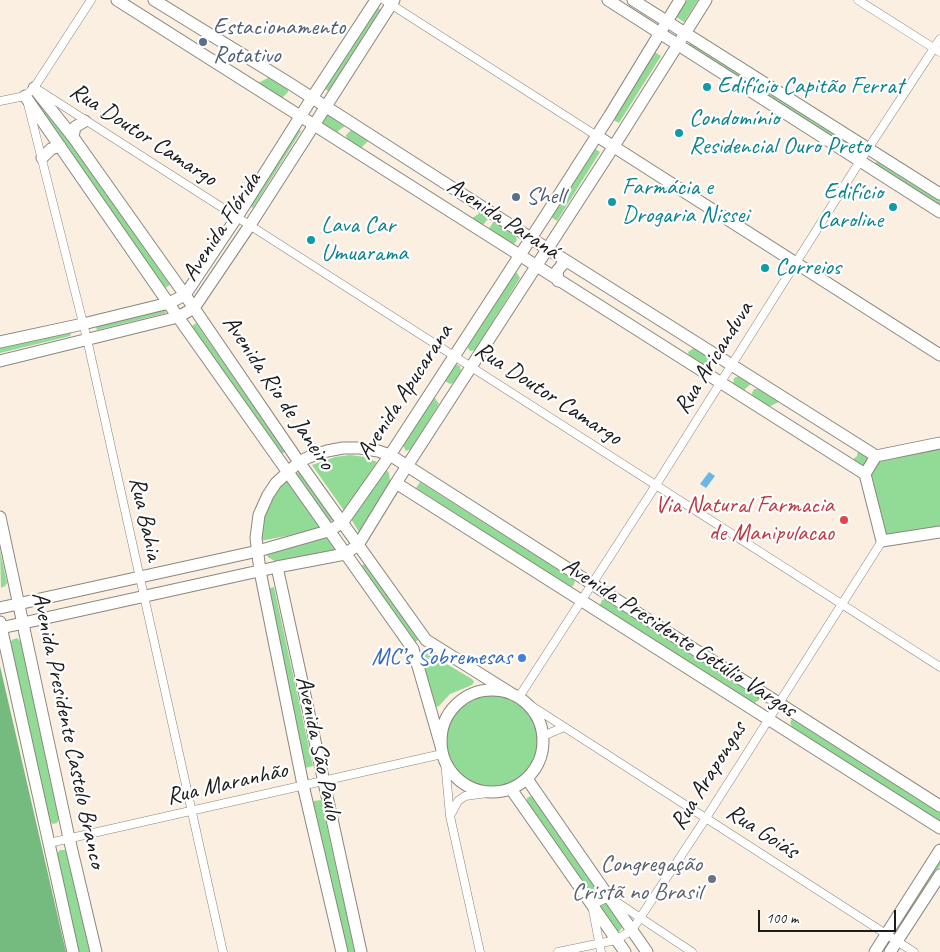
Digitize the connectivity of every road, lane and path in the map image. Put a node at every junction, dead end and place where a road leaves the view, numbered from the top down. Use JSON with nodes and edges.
{"nodes":[{"id":1,"x":91,"y":0,"type":"edge"},
{"id":2,"x":117,"y":0,"type":"edge"},
{"id":3,"x":154,"y":0,"type":"edge"},
{"id":4,"x":376,"y":0,"type":"edge"},
{"id":5,"x":608,"y":0,"type":"edge"},
{"id":6,"x":633,"y":0,"type":"edge"},
{"id":7,"x":680,"y":0,"type":"edge"},
{"id":8,"x":706,"y":0,"type":"edge"},
{"id":9,"x":858,"y":0,"type":"edge"},
{"id":10,"x":390,"y":2,"type":"edge"},
{"id":11,"x":128,"y":4,"type":"edge"},
{"id":12,"x":668,"y":22,"type":"junction"},
{"id":13,"x":685,"y":33,"type":"junction"},
{"id":14,"x":661,"y":34,"type":"junction"},
{"id":15,"x":940,"y":39,"type":"edge"},
{"id":16,"x":678,"y":45,"type":"junction"},
{"id":17,"x":937,"y":50,"type":"edge"},
{"id":18,"x":289,"y":83,"type":"junction"},
{"id":19,"x":34,"y":88,"type":"junction"},
{"id":20,"x":25,"y":96,"type":"junction"},
{"id":21,"x":312,"y":98,"type":"junction"},
{"id":22,"x":0,"y":101,"type":"edge"},
{"id":23,"x":278,"y":101,"type":"junction"},
{"id":24,"x":325,"y":106,"type":"junction"},
{"id":25,"x":300,"y":116,"type":"junction"},
{"id":26,"x":85,"y":121,"type":"junction"},
{"id":27,"x":313,"y":124,"type":"junction"},
{"id":28,"x":357,"y":126,"type":"junction"},
{"id":29,"x":597,"y":136,"type":"junction"},
{"id":30,"x":73,"y":137,"type":"junction"},
{"id":31,"x":345,"y":144,"type":"junction"},
{"id":32,"x":60,"y":146,"type":"junction"},
{"id":33,"x":614,"y":146,"type":"junction"},
{"id":34,"x":868,"y":149,"type":"junction"},
{"id":35,"x":42,"y":158,"type":"junction"},
{"id":36,"x":860,"y":161,"type":"junction"},
{"id":37,"x":940,"y":194,"type":"edge"},
{"id":38,"x":491,"y":212,"type":"junction"},
{"id":39,"x":940,"y":212,"type":"edge"},
{"id":40,"x":546,"y":216,"type":"junction"},
{"id":41,"x":237,"y":217,"type":"junction"},
{"id":42,"x":563,"y":224,"type":"junction"},
{"id":43,"x":250,"y":225,"type":"junction"},
{"id":44,"x":480,"y":229,"type":"junction"},
{"id":45,"x":531,"y":238,"type":"junction"},
{"id":46,"x":547,"y":249,"type":"junction"},
{"id":47,"x":520,"y":255,"type":"junction"},
{"id":48,"x":568,"y":262,"type":"junction"},
{"id":49,"x":797,"y":263,"type":"junction"},
{"id":50,"x":536,"y":266,"type":"junction"},
{"id":51,"x":558,"y":280,"type":"junction"},
{"id":52,"x":185,"y":294,"type":"junction"},
{"id":53,"x":169,"y":303,"type":"junction"},
{"id":54,"x":194,"y":308,"type":"junction"},
{"id":55,"x":178,"y":317,"type":"junction"},
{"id":56,"x":83,"y":324,"type":"junction"},
{"id":57,"x":87,"y":339,"type":"junction"},
{"id":58,"x":0,"y":342,"type":"edge"},
{"id":59,"x":710,"y":351,"type":"junction"},
{"id":60,"x":940,"y":355,"type":"edge"},
{"id":61,"x":454,"y":356,"type":"junction"},
{"id":62,"x":0,"y":362,"type":"edge"},
{"id":63,"x":732,"y":365,"type":"junction"},
{"id":64,"x":471,"y":367,"type":"junction"},
{"id":65,"x":700,"y":370,"type":"junction"},
{"id":66,"x":720,"y":383,"type":"junction"},
{"id":67,"x":762,"y":384,"type":"junction"},
{"id":68,"x":431,"y":392,"type":"junction"},
{"id":69,"x":448,"y":402,"type":"junction"},
{"id":70,"x":750,"y":402,"type":"junction"},
{"id":71,"x":852,"y":440,"type":"junction"},
{"id":72,"x":940,"y":443,"type":"edge"},
{"id":73,"x":390,"y":455,"type":"junction"},
{"id":74,"x":876,"y":456,"type":"junction"},
{"id":75,"x":842,"y":460,"type":"junction"},
{"id":76,"x":299,"y":462,"type":"junction"},
{"id":77,"x":406,"y":466,"type":"junction"},
{"id":78,"x":288,"y":471,"type":"junction"},
{"id":79,"x":865,"y":474,"type":"junction"},
{"id":80,"x":396,"y":483,"type":"junction"},
{"id":81,"x":656,"y":485,"type":"junction"},
{"id":82,"x":0,"y":517,"type":"edge"},
{"id":83,"x":342,"y":523,"type":"junction"},
{"id":84,"x":328,"y":531,"type":"junction"},
{"id":85,"x":940,"y":532,"type":"edge"},
{"id":86,"x":882,"y":541,"type":"junction"},
{"id":87,"x":358,"y":545,"type":"junction"},
{"id":88,"x":258,"y":551,"type":"junction"},
{"id":89,"x":345,"y":554,"type":"junction"},
{"id":90,"x":277,"y":567,"type":"junction"},
{"id":91,"x":260,"y":571,"type":"junction"},
{"id":92,"x":139,"y":578,"type":"junction"},
{"id":93,"x":592,"y":584,"type":"junction"},
{"id":94,"x":144,"y":596,"type":"junction"},
{"id":95,"x":582,"y":600,"type":"junction"},
{"id":96,"x":19,"y":604,"type":"junction"},
{"id":97,"x":842,"y":604,"type":"junction"},
{"id":98,"x":0,"y":608,"type":"edge"},
{"id":99,"x":23,"y":624,"type":"junction"},
{"id":100,"x":1,"y":625,"type":"edge"},
{"id":101,"x":426,"y":640,"type":"junction"},
{"id":102,"x":413,"y":649,"type":"junction"},
{"id":103,"x":940,"y":667,"type":"edge"},
{"id":104,"x":519,"y":698,"type":"junction"},
{"id":105,"x":778,"y":702,"type":"junction"},
{"id":106,"x":767,"y":720,"type":"junction"},
{"id":107,"x":564,"y":726,"type":"junction"},
{"id":108,"x":543,"y":736,"type":"junction"},
{"id":109,"x":443,"y":754,"type":"junction"},
{"id":110,"x":527,"y":779,"type":"junction"},
{"id":111,"x":324,"y":781,"type":"junction"},
{"id":112,"x":303,"y":785,"type":"junction"},
{"id":113,"x":510,"y":789,"type":"junction"},
{"id":114,"x":495,"y":792,"type":"junction"},
{"id":115,"x":940,"y":806,"type":"edge"},
{"id":116,"x":190,"y":811,"type":"junction"},
{"id":117,"x":450,"y":816,"type":"junction"},
{"id":118,"x":706,"y":818,"type":"junction"},
{"id":119,"x":940,"y":828,"type":"edge"},
{"id":120,"x":69,"y":838,"type":"junction"},
{"id":121,"x":49,"y":843,"type":"junction"},
{"id":122,"x":940,"y":850,"type":"edge"},
{"id":123,"x":940,"y":875,"type":"edge"},
{"id":124,"x":609,"y":897,"type":"junction"},
{"id":125,"x":592,"y":905,"type":"junction"},
{"id":126,"x":640,"y":918,"type":"junction"},
{"id":127,"x":632,"y":930,"type":"junction"},
{"id":128,"x":892,"y":938,"type":"junction"},
{"id":129,"x":616,"y":940,"type":"junction"},
{"id":130,"x":599,"y":943,"type":"junction"},
{"id":131,"x":73,"y":952,"type":"edge"},
{"id":132,"x":96,"y":952,"type":"edge"},
{"id":133,"x":223,"y":952,"type":"edge"},
{"id":134,"x":342,"y":952,"type":"edge"},
{"id":135,"x":361,"y":952,"type":"edge"},
{"id":136,"x":480,"y":952,"type":"edge"},
{"id":137,"x":558,"y":952,"type":"edge"},
{"id":138,"x":601,"y":952,"type":"edge"},
{"id":139,"x":625,"y":952,"type":"edge"},
{"id":140,"x":647,"y":952,"type":"edge"},
{"id":141,"x":692,"y":952,"type":"edge"},
{"id":142,"x":875,"y":952,"type":"edge"},
{"id":143,"x":890,"y":952,"type":"edge"},
{"id":144,"x":914,"y":952,"type":"edge"}],
"edges":[{"from":1,"to":19,"type":"street"},
{"from":2,"to":11,"type":"street","name":"Avenida Paraná"},
{"from":3,"to":18,"type":"street","name":"Avenida Paraná"},
{"from":4,"to":21,"type":"street","name":"Avenida Flórida"},
{"from":5,"to":14,"type":"street"},
{"from":6,"to":12,"type":"street"},
{"from":7,"to":12,"type":"street","name":"Avenida Apucarana"},
{"from":8,"to":13,"type":"street","name":"Avenida Apucarana"},
{"from":9,"to":17,"type":"street"},
{"from":10,"to":24,"type":"street","name":"Avenida Flórida"},
{"from":10,"to":29,"type":"street"},
{"from":11,"to":23,"type":"street","name":"Avenida Paraná"},
{"from":12,"to":13,"type":"street"},
{"from":12,"to":14,"type":"street","name":"Avenida Apucarana"},
{"from":13,"to":16,"type":"street","name":"Avenida Apucarana"},
{"from":13,"to":34,"type":"street"},
{"from":14,"to":16,"type":"street"},
{"from":14,"to":29,"type":"street","name":"Avenida Apucarana"},
{"from":15,"to":17,"type":"street","name":"Rua Aricanduva"},
{"from":16,"to":33,"type":"street","name":"Avenida Apucarana"},
{"from":16,"to":36,"type":"street"},
{"from":17,"to":34,"type":"street","name":"Rua Aricanduva"},
{"from":18,"to":21,"type":"street","name":"Avenida Paraná"},
{"from":18,"to":23,"type":"street"},
{"from":19,"to":20,"type":"street"},
{"from":19,"to":26,"type":"street","name":"Rua Doutor Camargo"},
{"from":19,"to":30,"type":"street","name":"Avenida Rio de Janeiro"},
{"from":20,"to":22,"type":"street"},
{"from":20,"to":32,"type":"street","name":"Avenida Rio de Janeiro"},
{"from":20,"to":35,"type":"street","name":"Rua Bahia"},
{"from":21,"to":24,"type":"street","name":"Avenida Paraná"},
{"from":21,"to":25,"type":"street","name":"Avenida Flórida"},
{"from":23,"to":25,"type":"street","name":"Avenida Paraná"},
{"from":24,"to":27,"type":"street","name":"Avenida Flórida"},
{"from":24,"to":28,"type":"street","name":"Avenida Paraná"},
{"from":25,"to":27,"type":"street","name":"Avenida Paraná"},
{"from":25,"to":41,"type":"street","name":"Avenida Flórida"},
{"from":26,"to":30,"type":"street"},
{"from":26,"to":41,"type":"street","name":"Rua Doutor Camargo"},
{"from":27,"to":31,"type":"street","name":"Avenida Paraná"},
{"from":27,"to":43,"type":"street","name":"Avenida Flórida"},
{"from":28,"to":31,"type":"street"},
{"from":28,"to":38,"type":"street","name":"Avenida Paraná"},
{"from":29,"to":33,"type":"street"},
{"from":29,"to":40,"type":"street","name":"Avenida Apucarana"},
{"from":30,"to":52,"type":"street","name":"Avenida Rio de Janeiro"},
{"from":31,"to":44,"type":"street","name":"Avenida Paraná"},
{"from":32,"to":35,"type":"street"},
{"from":32,"to":53,"type":"street","name":"Avenida Rio de Janeiro"},
{"from":33,"to":42,"type":"street","name":"Avenida Apucarana"},
{"from":33,"to":49,"type":"street"},
{"from":34,"to":36,"type":"street","name":"Rua Aricanduva"},
{"from":34,"to":37,"type":"street"},
{"from":35,"to":56,"type":"street","name":"Rua Bahia"},
{"from":36,"to":39,"type":"street"},
{"from":36,"to":49,"type":"street","name":"Rua Aricanduva"},
{"from":38,"to":44,"type":"street"},
{"from":38,"to":45,"type":"street","name":"Avenida Paraná"},
{"from":40,"to":42,"type":"street"},
{"from":40,"to":45,"type":"street","name":"Avenida Apucarana"},
{"from":41,"to":43,"type":"street","name":"Rua Doutor Camargo"},
{"from":41,"to":52,"type":"street","name":"Avenida Flórida"},
{"from":42,"to":46,"type":"street","name":"Avenida Apucarana"},
{"from":43,"to":54,"type":"street","name":"Avenida Flórida"},
{"from":43,"to":61,"type":"street","name":"Rua Doutor Camargo"},
{"from":44,"to":47,"type":"street","name":"Avenida Paraná"},
{"from":45,"to":46,"type":"street","name":"Avenida Paraná"},
{"from":45,"to":47,"type":"street","name":"Avenida Apucarana"},
{"from":46,"to":48,"type":"street","name":"Avenida Paraná"},
{"from":46,"to":50,"type":"street","name":"Avenida Apucarana"},
{"from":47,"to":50,"type":"street","name":"Avenida Paraná"},
{"from":47,"to":61,"type":"street","name":"Avenida Apucarana"},
{"from":48,"to":51,"type":"street"},
{"from":48,"to":59,"type":"street","name":"Avenida Paraná"},
{"from":49,"to":60,"type":"street"},
{"from":49,"to":63,"type":"street","name":"Rua Aricanduva"},
{"from":50,"to":51,"type":"street","name":"Avenida Paraná"},
{"from":50,"to":64,"type":"street","name":"Avenida Apucarana"},
{"from":51,"to":65,"type":"street","name":"Avenida Paraná"},
{"from":52,"to":53,"type":"street","name":"Avenida Flórida"},
{"from":52,"to":54,"type":"street","name":"Avenida Rio de Janeiro"},
{"from":53,"to":55,"type":"street","name":"Avenida Rio de Janeiro"},
{"from":53,"to":56,"type":"street","name":"Avenida Flórida"},
{"from":54,"to":55,"type":"street","name":"Avenida Flórida"},
{"from":54,"to":76,"type":"street","name":"Avenida Rio de Janeiro"},
{"from":55,"to":57,"type":"street","name":"Avenida Flórida"},
{"from":55,"to":78,"type":"street","name":"Avenida Rio de Janeiro"},
{"from":56,"to":57,"type":"street","name":"Rua Bahia"},
{"from":56,"to":58,"type":"street","name":"Avenida Flórida"},
{"from":57,"to":62,"type":"street","name":"Avenida Flórida"},
{"from":57,"to":92,"type":"street","name":"Rua Bahia"},
{"from":59,"to":63,"type":"street","name":"Avenida Paraná"},
{"from":59,"to":65,"type":"street"},
{"from":61,"to":64,"type":"street","name":"Rua Doutor Camargo"},
{"from":61,"to":68,"type":"street","name":"Avenida Apucarana"},
{"from":63,"to":66,"type":"street","name":"Rua Aricanduva"},
{"from":63,"to":67,"type":"street","name":"Avenida Paraná"},
{"from":64,"to":69,"type":"street","name":"Avenida Apucarana"},
{"from":64,"to":81,"type":"street","name":"Rua Doutor Camargo"},
{"from":65,"to":66,"type":"street","name":"Avenida Paraná"},
{"from":66,"to":70,"type":"street","name":"Avenida Paraná"},
{"from":66,"to":81,"type":"street","name":"Rua Aricanduva"},
{"from":67,"to":70,"type":"street"},
{"from":67,"to":71,"type":"street","name":"Avenida Paraná"},
{"from":68,"to":69,"type":"street"},
{"from":68,"to":73,"type":"street","name":"Avenida Apucarana"},
{"from":69,"to":77,"type":"street","name":"Avenida Apucarana"},
{"from":70,"to":75,"type":"street","name":"Avenida Paraná"},
{"from":71,"to":74,"type":"street","name":"Avenida Paraná"},
{"from":71,"to":75,"type":"street"},
{"from":72,"to":74,"type":"street"},
{"from":73,"to":76,"type":"street","name":"Avenida São Paulo"},
{"from":73,"to":77,"type":"street","name":"Avenida Presidente Getúlio Vargas"},
{"from":73,"to":80,"type":"street"},
{"from":73,"to":83,"type":"street","name":"Avenida Apucarana"},
{"from":74,"to":79,"type":"street"},
{"from":75,"to":79,"type":"street","name":"Avenida Paraná"},
{"from":76,"to":78,"type":"street","name":"Avenida São Paulo"},
{"from":76,"to":83,"type":"street","name":"Avenida Rio de Janeiro"},
{"from":77,"to":80,"type":"street","name":"Avenida Apucarana"},
{"from":77,"to":93,"type":"street","name":"Avenida Presidente Getúlio Vargas"},
{"from":78,"to":84,"type":"street","name":"Avenida Rio de Janeiro"},
{"from":78,"to":88,"type":"street","name":"Avenida São Paulo"},
{"from":79,"to":86,"type":"street"},
{"from":80,"to":87,"type":"street","name":"Avenida Apucarana"},
{"from":80,"to":95,"type":"street","name":"Avenida Presidente Getúlio Vargas"},
{"from":81,"to":93,"type":"street","name":"Rua Aricanduva"},
{"from":81,"to":97,"type":"street","name":"Rua Doutor Camargo"},
{"from":82,"to":96,"type":"street","name":"Avenida Presidente Castelo Branco"},
{"from":83,"to":84,"type":"street","name":"Avenida Apucarana"},
{"from":83,"to":87,"type":"street","name":"Avenida Rio de Janeiro"},
{"from":84,"to":88,"type":"street","name":"Avenida Apucarana"},
{"from":84,"to":89,"type":"street","name":"Avenida Rio de Janeiro"},
{"from":85,"to":86,"type":"street"},
{"from":86,"to":97,"type":"street","name":"Rua Arapongas"},
{"from":87,"to":89,"type":"street"},
{"from":87,"to":101,"type":"street","name":"Avenida Rio de Janeiro"},
{"from":88,"to":90,"type":"street"},
{"from":88,"to":91,"type":"street","name":"Avenida São Paulo"},
{"from":88,"to":92,"type":"street","name":"Avenida Apucarana"},
{"from":89,"to":90,"type":"street"},
{"from":89,"to":102,"type":"street","name":"Avenida Rio de Janeiro"},
{"from":90,"to":91,"type":"street"},
{"from":90,"to":111,"type":"street","name":"Avenida São Paulo"},
{"from":91,"to":94,"type":"street"},
{"from":91,"to":112,"type":"street","name":"Avenida São Paulo"},
{"from":92,"to":94,"type":"street","name":"Rua Bahia"},
{"from":92,"to":96,"type":"street","name":"Avenida Apucarana"},
{"from":93,"to":95,"type":"street","name":"Rua Aricanduva"},
{"from":93,"to":105,"type":"street","name":"Avenida Presidente Getúlio Vargas"},
{"from":94,"to":99,"type":"street"},
{"from":94,"to":116,"type":"street","name":"Rua Bahia"},
{"from":95,"to":104,"type":"street","name":"Rua Aricanduva"},
{"from":95,"to":106,"type":"street","name":"Avenida Presidente Getúlio Vargas"},
{"from":96,"to":98,"type":"street","name":"Avenida Apucarana"},
{"from":96,"to":99,"type":"street","name":"Avenida Presidente Castelo Branco"},
{"from":97,"to":103,"type":"street","name":"Rua Doutor Camargo"},
{"from":97,"to":105,"type":"street","name":"Rua Arapongas"},
{"from":99,"to":100,"type":"street"},
{"from":99,"to":120,"type":"street","name":"Avenida Presidente Castelo Branco"},
{"from":100,"to":121,"type":"street","name":"Avenida Presidente Castelo Branco"},
{"from":101,"to":102,"type":"street"},
{"from":101,"to":104,"type":"street","name":"Avenida Rio de Janeiro"},
{"from":102,"to":109,"type":"street","name":"Avenida Rio de Janeiro"},
{"from":104,"to":107,"type":"street","name":"Rua Goiás"},
{"from":104,"to":108,"type":"street"},
{"from":104,"to":109,"type":"street"},
{"from":105,"to":106,"type":"street","name":"Rua Arapongas"},
{"from":105,"to":115,"type":"street","name":"Avenida Presidente Getúlio Vargas"},
{"from":106,"to":118,"type":"street","name":"Rua Arapongas"},
{"from":106,"to":119,"type":"street","name":"Avenida Presidente Getúlio Vargas"},
{"from":107,"to":108,"type":"street"},
{"from":107,"to":118,"type":"street","name":"Rua Goiás"},
{"from":108,"to":110,"type":"street"},
{"from":109,"to":111,"type":"street","name":"Rua Maranhão"},
{"from":109,"to":114,"type":"street"},
{"from":109,"to":117,"type":"street"},
{"from":110,"to":113,"type":"street"},
{"from":110,"to":124,"type":"street"},
{"from":111,"to":112,"type":"street","name":"Rua Maranhão"},
{"from":111,"to":135,"type":"street","name":"Avenida São Paulo"},
{"from":112,"to":116,"type":"street","name":"Rua Maranhão"},
{"from":112,"to":134,"type":"street","name":"Avenida São Paulo"},
{"from":113,"to":114,"type":"street"},
{"from":113,"to":125,"type":"street"},
{"from":114,"to":117,"type":"street"},
{"from":116,"to":120,"type":"street","name":"Rua Maranhão"},
{"from":116,"to":133,"type":"street","name":"Rua Bahia"},
{"from":117,"to":136,"type":"street"},
{"from":118,"to":126,"type":"street","name":"Rua Arapongas"},
{"from":118,"to":128,"type":"street","name":"Rua Goiás"},
{"from":120,"to":121,"type":"street","name":"Rua Maranhão"},
{"from":120,"to":132,"type":"street","name":"Avenida Presidente Castelo Branco"},
{"from":121,"to":131,"type":"street","name":"Avenida Presidente Castelo Branco"},
{"from":122,"to":128,"type":"street"},
{"from":123,"to":128,"type":"street"},
{"from":124,"to":125,"type":"street"},
{"from":124,"to":126,"type":"street"},
{"from":124,"to":127,"type":"street"},
{"from":125,"to":129,"type":"street"},
{"from":125,"to":130,"type":"street"},
{"from":126,"to":127,"type":"street","name":"Rua Arapongas"},
{"from":126,"to":141,"type":"street"},
{"from":127,"to":129,"type":"street"},
{"from":127,"to":140,"type":"street"},
{"from":128,"to":142,"type":"street"},
{"from":128,"to":143,"type":"street"},
{"from":128,"to":144,"type":"street","name":"Rua Goiás"},
{"from":129,"to":130,"type":"street"},
{"from":129,"to":139,"type":"street"},
{"from":130,"to":137,"type":"street"},
{"from":130,"to":138,"type":"street"}]}
